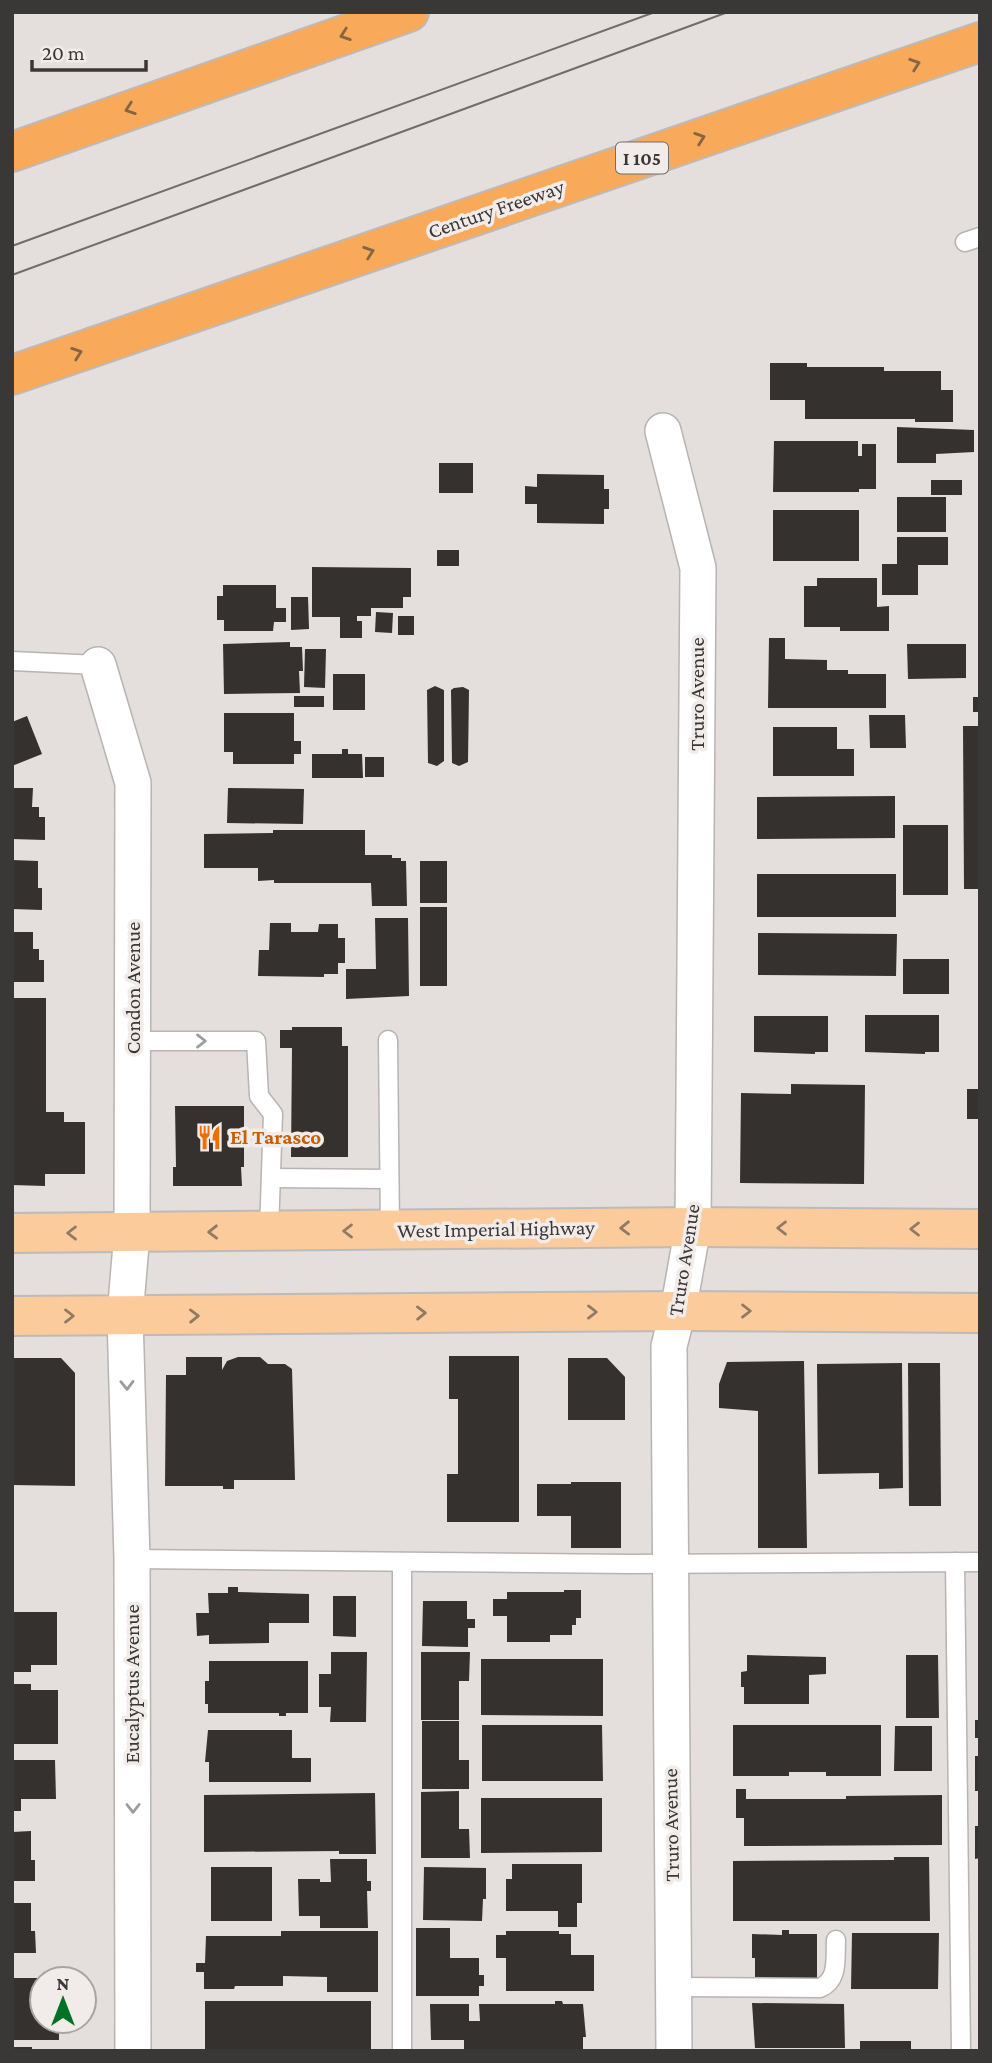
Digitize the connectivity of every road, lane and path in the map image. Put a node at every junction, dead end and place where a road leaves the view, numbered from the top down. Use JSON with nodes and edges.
{"nodes":[{"id":1,"x":409,"y":12,"type":"edge"},
{"id":2,"x":980,"y":42,"type":"edge"},
{"id":3,"x":80,"y":126,"type":"junction"},
{"id":4,"x":12,"y":143,"type":"edge"},
{"id":5,"x":12,"y":152,"type":"edge"},
{"id":6,"x":12,"y":376,"type":"edge"},
{"id":7,"x":663,"y":431,"type":"dead end"},
{"id":8,"x":12,"y":661,"type":"edge"},
{"id":9,"x":97,"y":665,"type":"joint"},
{"id":10,"x":388,"y":1040,"type":"dead end"},
{"id":11,"x":133,"y":1041,"type":"junction"},
{"id":12,"x":271,"y":1178,"type":"junction"},
{"id":13,"x":389,"y":1179,"type":"junction"},
{"id":14,"x":693,"y":1227,"type":"junction"},
{"id":15,"x":980,"y":1229,"type":"edge"},
{"id":16,"x":390,"y":1230,"type":"junction"},
{"id":17,"x":269,"y":1232,"type":"junction"},
{"id":18,"x":12,"y":1233,"type":"edge"},
{"id":19,"x":132,"y":1233,"type":"junction"},
{"id":20,"x":678,"y":1311,"type":"junction"},
{"id":21,"x":980,"y":1313,"type":"edge"},
{"id":22,"x":12,"y":1317,"type":"edge"},
{"id":23,"x":125,"y":1317,"type":"junction"},
{"id":24,"x":132,"y":1559,"type":"junction"},
{"id":25,"x":402,"y":1562,"type":"junction"},
{"id":26,"x":955,"y":1562,"type":"junction"},
{"id":27,"x":980,"y":1562,"type":"edge"},
{"id":28,"x":669,"y":1564,"type":"junction"},
{"id":29,"x":836,"y":1940,"type":"dead end"},
{"id":30,"x":673,"y":1987,"type":"junction"},
{"id":31,"x":133,"y":2051,"type":"edge"},
{"id":32,"x":402,"y":2051,"type":"edge"},
{"id":33,"x":674,"y":2051,"type":"edge"},
{"id":34,"x":961,"y":2051,"type":"edge"}],
"edges":[{"from":1,"to":3,"type":"highway","one_way":true},
{"from":6,"to":2,"type":"highway","name":"Century Freeway","number":"I 105","one_way":true},
{"from":3,"to":4,"type":"highway"},
{"from":3,"to":5,"type":"highway"},
{"from":7,"to":14,"type":"street","name":"Truro Avenue"},
{"from":8,"to":9,"type":"lane"},
{"from":9,"to":11,"type":"street","name":"Condon Avenue"},
{"from":10,"to":13,"type":"lane"},
{"from":11,"to":12,"type":"lane","one_way":true},
{"from":11,"to":19,"type":"street","name":"Condon Avenue"},
{"from":12,"to":13,"type":"lane"},
{"from":12,"to":17,"type":"lane"},
{"from":13,"to":16,"type":"lane"},
{"from":15,"to":14,"type":"main road","name":"West Imperial Highway","one_way":true},
{"from":14,"to":16,"type":"main road","name":"West Imperial Highway","one_way":true},
{"from":14,"to":20,"type":"street","name":"Truro Avenue"},
{"from":16,"to":17,"type":"main road","name":"West Imperial Highway","one_way":true},
{"from":17,"to":19,"type":"main road","name":"West Imperial Highway","one_way":true},
{"from":19,"to":18,"type":"main road","name":"West Imperial Highway","one_way":true},
{"from":19,"to":23,"type":"street","name":"Condon Avenue"},
{"from":20,"to":21,"type":"main road","one_way":true},
{"from":23,"to":20,"type":"main road","one_way":true},
{"from":20,"to":28,"type":"street","name":"Truro Avenue"},
{"from":22,"to":23,"type":"main road","one_way":true},
{"from":23,"to":24,"type":"street","name":"Eucalyptus Avenue","one_way":true},
{"from":24,"to":25,"type":"lane"},
{"from":24,"to":31,"type":"street","name":"Eucalyptus Avenue","one_way":true},
{"from":25,"to":28,"type":"lane"},
{"from":25,"to":32,"type":"lane"},
{"from":26,"to":27,"type":"lane"},
{"from":26,"to":28,"type":"lane"},
{"from":26,"to":34,"type":"lane"},
{"from":28,"to":30,"type":"street","name":"Truro Avenue"},
{"from":29,"to":30,"type":"lane"},
{"from":30,"to":33,"type":"street","name":"Truro Avenue"}]}
